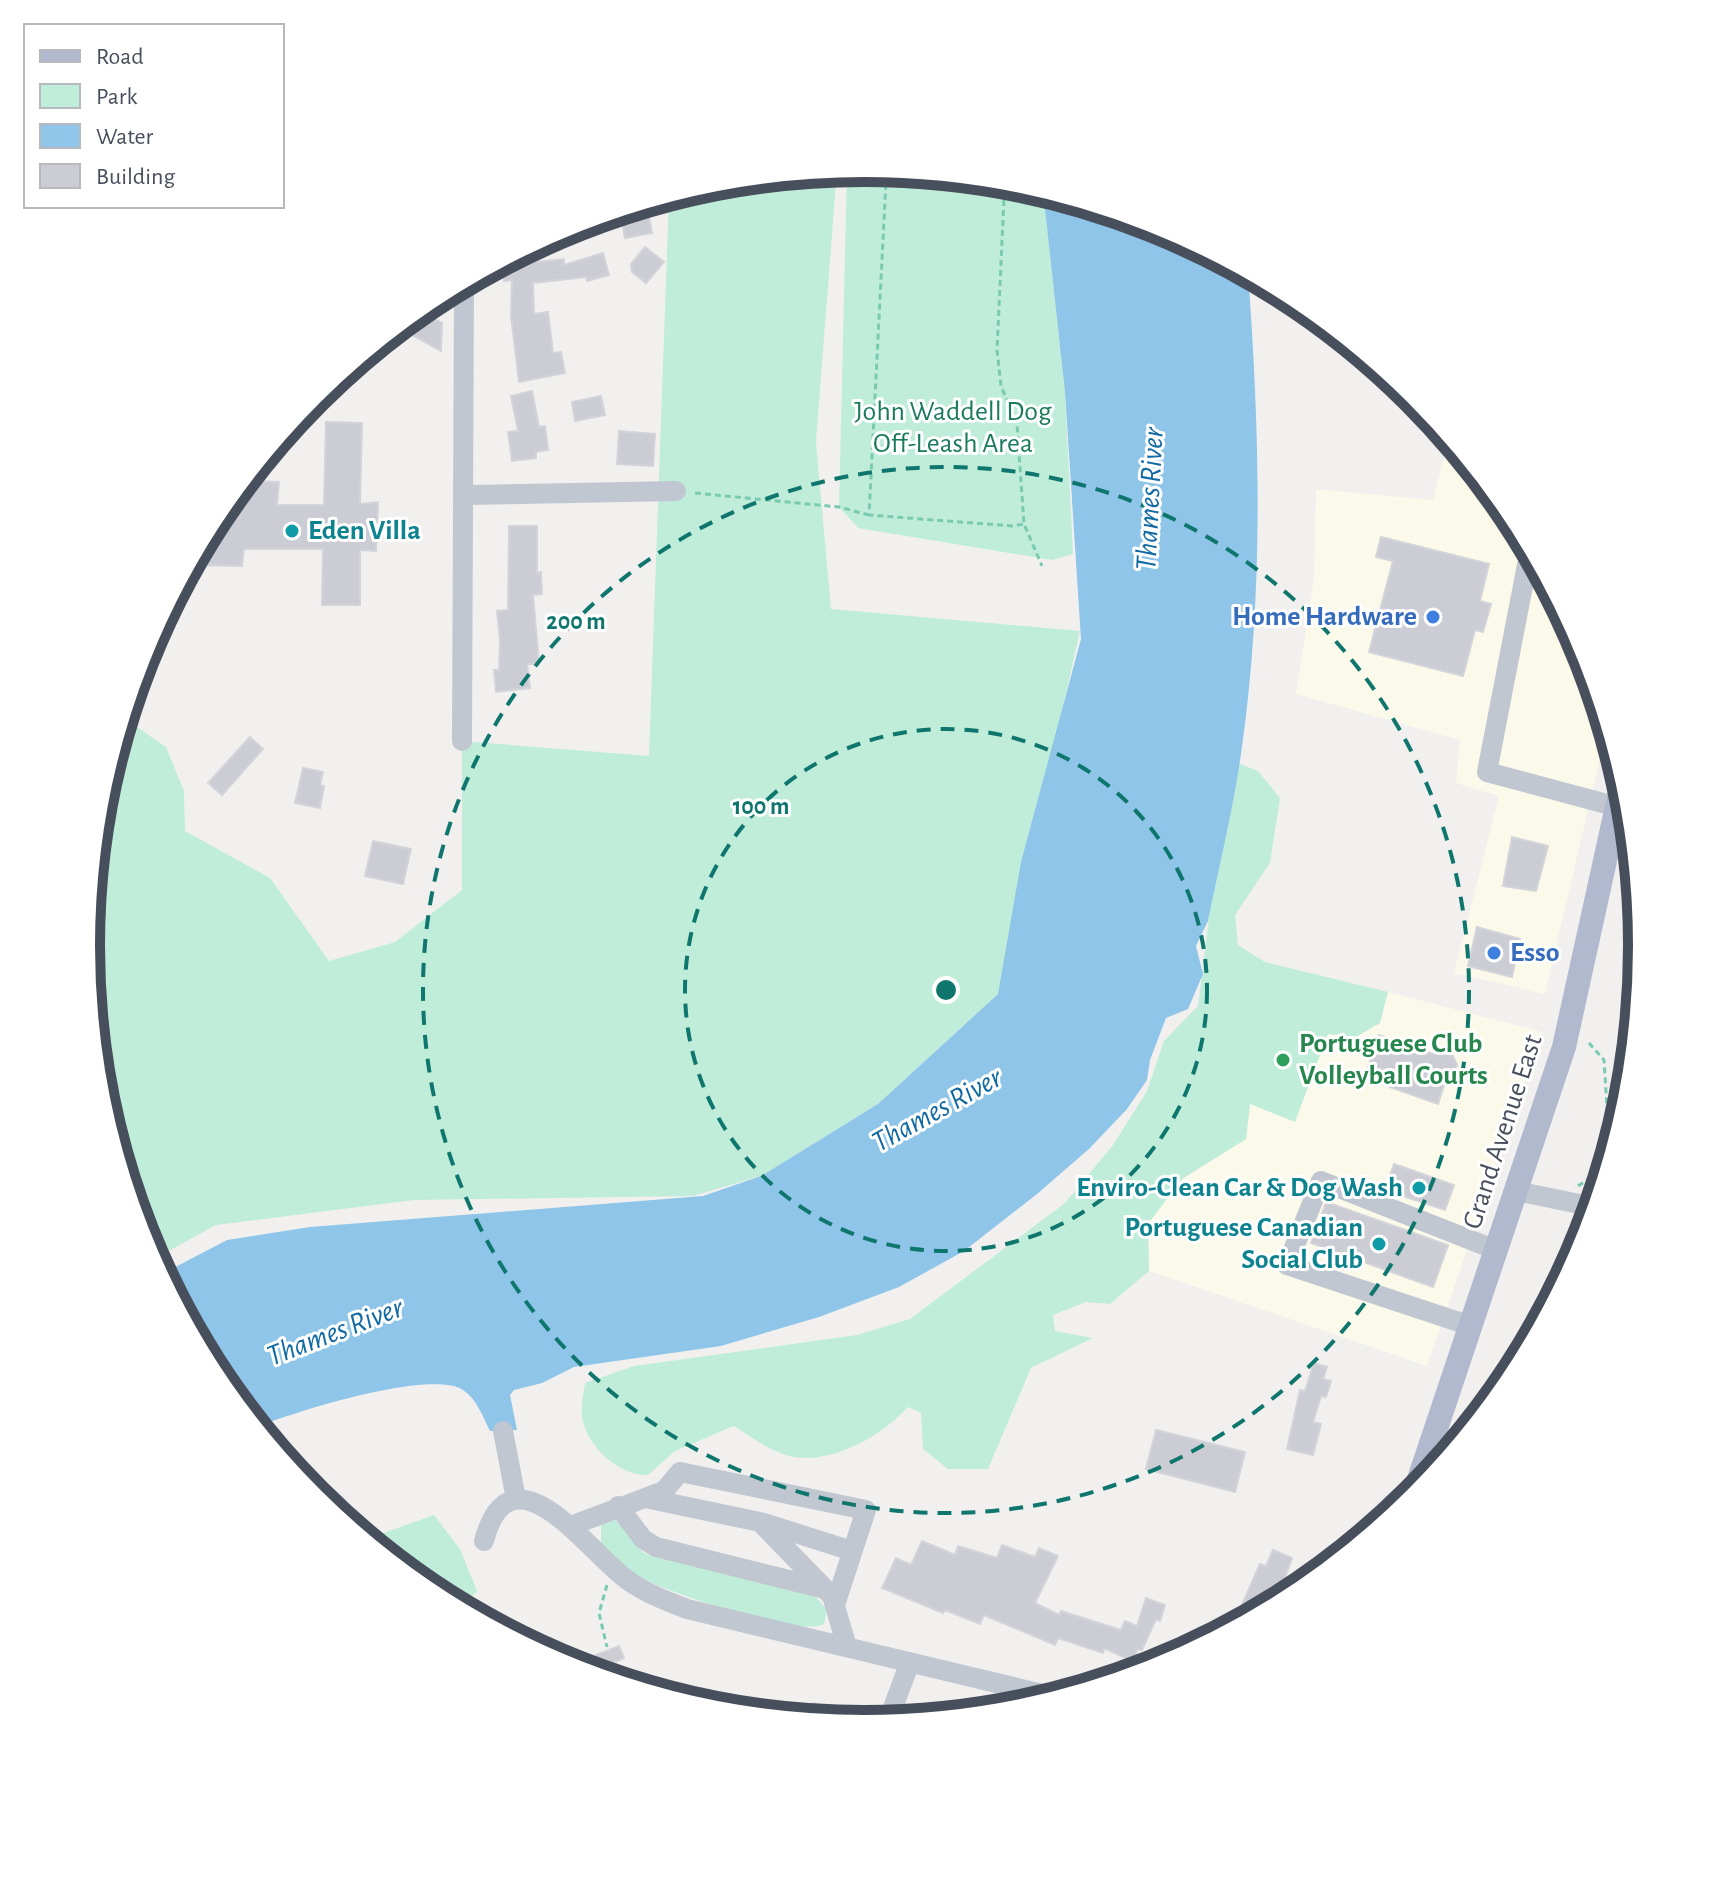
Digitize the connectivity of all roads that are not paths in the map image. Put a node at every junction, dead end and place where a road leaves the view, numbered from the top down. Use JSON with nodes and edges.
{"nodes":[{"id":1,"x":464,"y":295,"type":"edge"},
{"id":2,"x":676,"y":491,"type":"road end"},
{"id":3,"x":465,"y":495,"type":"junction"},
{"id":4,"x":1527,"y":566,"type":"edge"},
{"id":5,"x":462,"y":741,"type":"dead end"},
{"id":6,"x":1615,"y":807,"type":"edge"},
{"id":7,"x":1618,"y":828,"type":"edge"},
{"id":8,"x":1516,"y":1191,"type":"junction"},
{"id":9,"x":1582,"y":1204,"type":"edge"},
{"id":10,"x":1496,"y":1250,"type":"junction"},
{"id":11,"x":1471,"y":1326,"type":"junction"},
{"id":12,"x":503,"y":1431,"type":"dead end"},
{"id":13,"x":1424,"y":1464,"type":"edge"},
{"id":14,"x":645,"y":1498,"type":"junction"},
{"id":15,"x":516,"y":1499,"type":"junction"},
{"id":16,"x":618,"y":1506,"type":"junction"},
{"id":17,"x":760,"y":1522,"type":"junction"},
{"id":18,"x":570,"y":1526,"type":"junction"},
{"id":19,"x":484,"y":1541,"type":"dead end"},
{"id":20,"x":852,"y":1551,"type":"junction"},
{"id":21,"x":830,"y":1597,"type":"junction"},
{"id":22,"x":847,"y":1647,"type":"junction"},
{"id":23,"x":910,"y":1662,"type":"junction"},
{"id":24,"x":1030,"y":1691,"type":"edge"},
{"id":25,"x":893,"y":1709,"type":"edge"}],
"edges":[{"from":1,"to":3,"type":"street"},
{"from":2,"to":3,"type":"street"},
{"from":3,"to":5,"type":"street"},
{"from":4,"to":6,"type":"street"},
{"from":7,"to":8,"type":"main road","name":"Grand Avenue East"},
{"from":8,"to":9,"type":"street"},
{"from":8,"to":10,"type":"main road","name":"Grand Avenue East"},
{"from":10,"to":11,"type":"main road","name":"Grand Avenue East"},
{"from":10,"to":11,"type":"street"},
{"from":11,"to":13,"type":"main road","name":"Grand Avenue East"},
{"from":12,"to":15,"type":"street"},
{"from":14,"to":16,"type":"street"},
{"from":14,"to":17,"type":"street"},
{"from":14,"to":20,"type":"street"},
{"from":15,"to":18,"type":"street"},
{"from":15,"to":19,"type":"street"},
{"from":16,"to":18,"type":"street"},
{"from":16,"to":21,"type":"street"},
{"from":17,"to":20,"type":"street"},
{"from":17,"to":21,"type":"street"},
{"from":18,"to":22,"type":"street"},
{"from":20,"to":21,"type":"street"},
{"from":21,"to":22,"type":"street"},
{"from":22,"to":23,"type":"street"},
{"from":23,"to":24,"type":"street"},
{"from":23,"to":25,"type":"street"}]}
